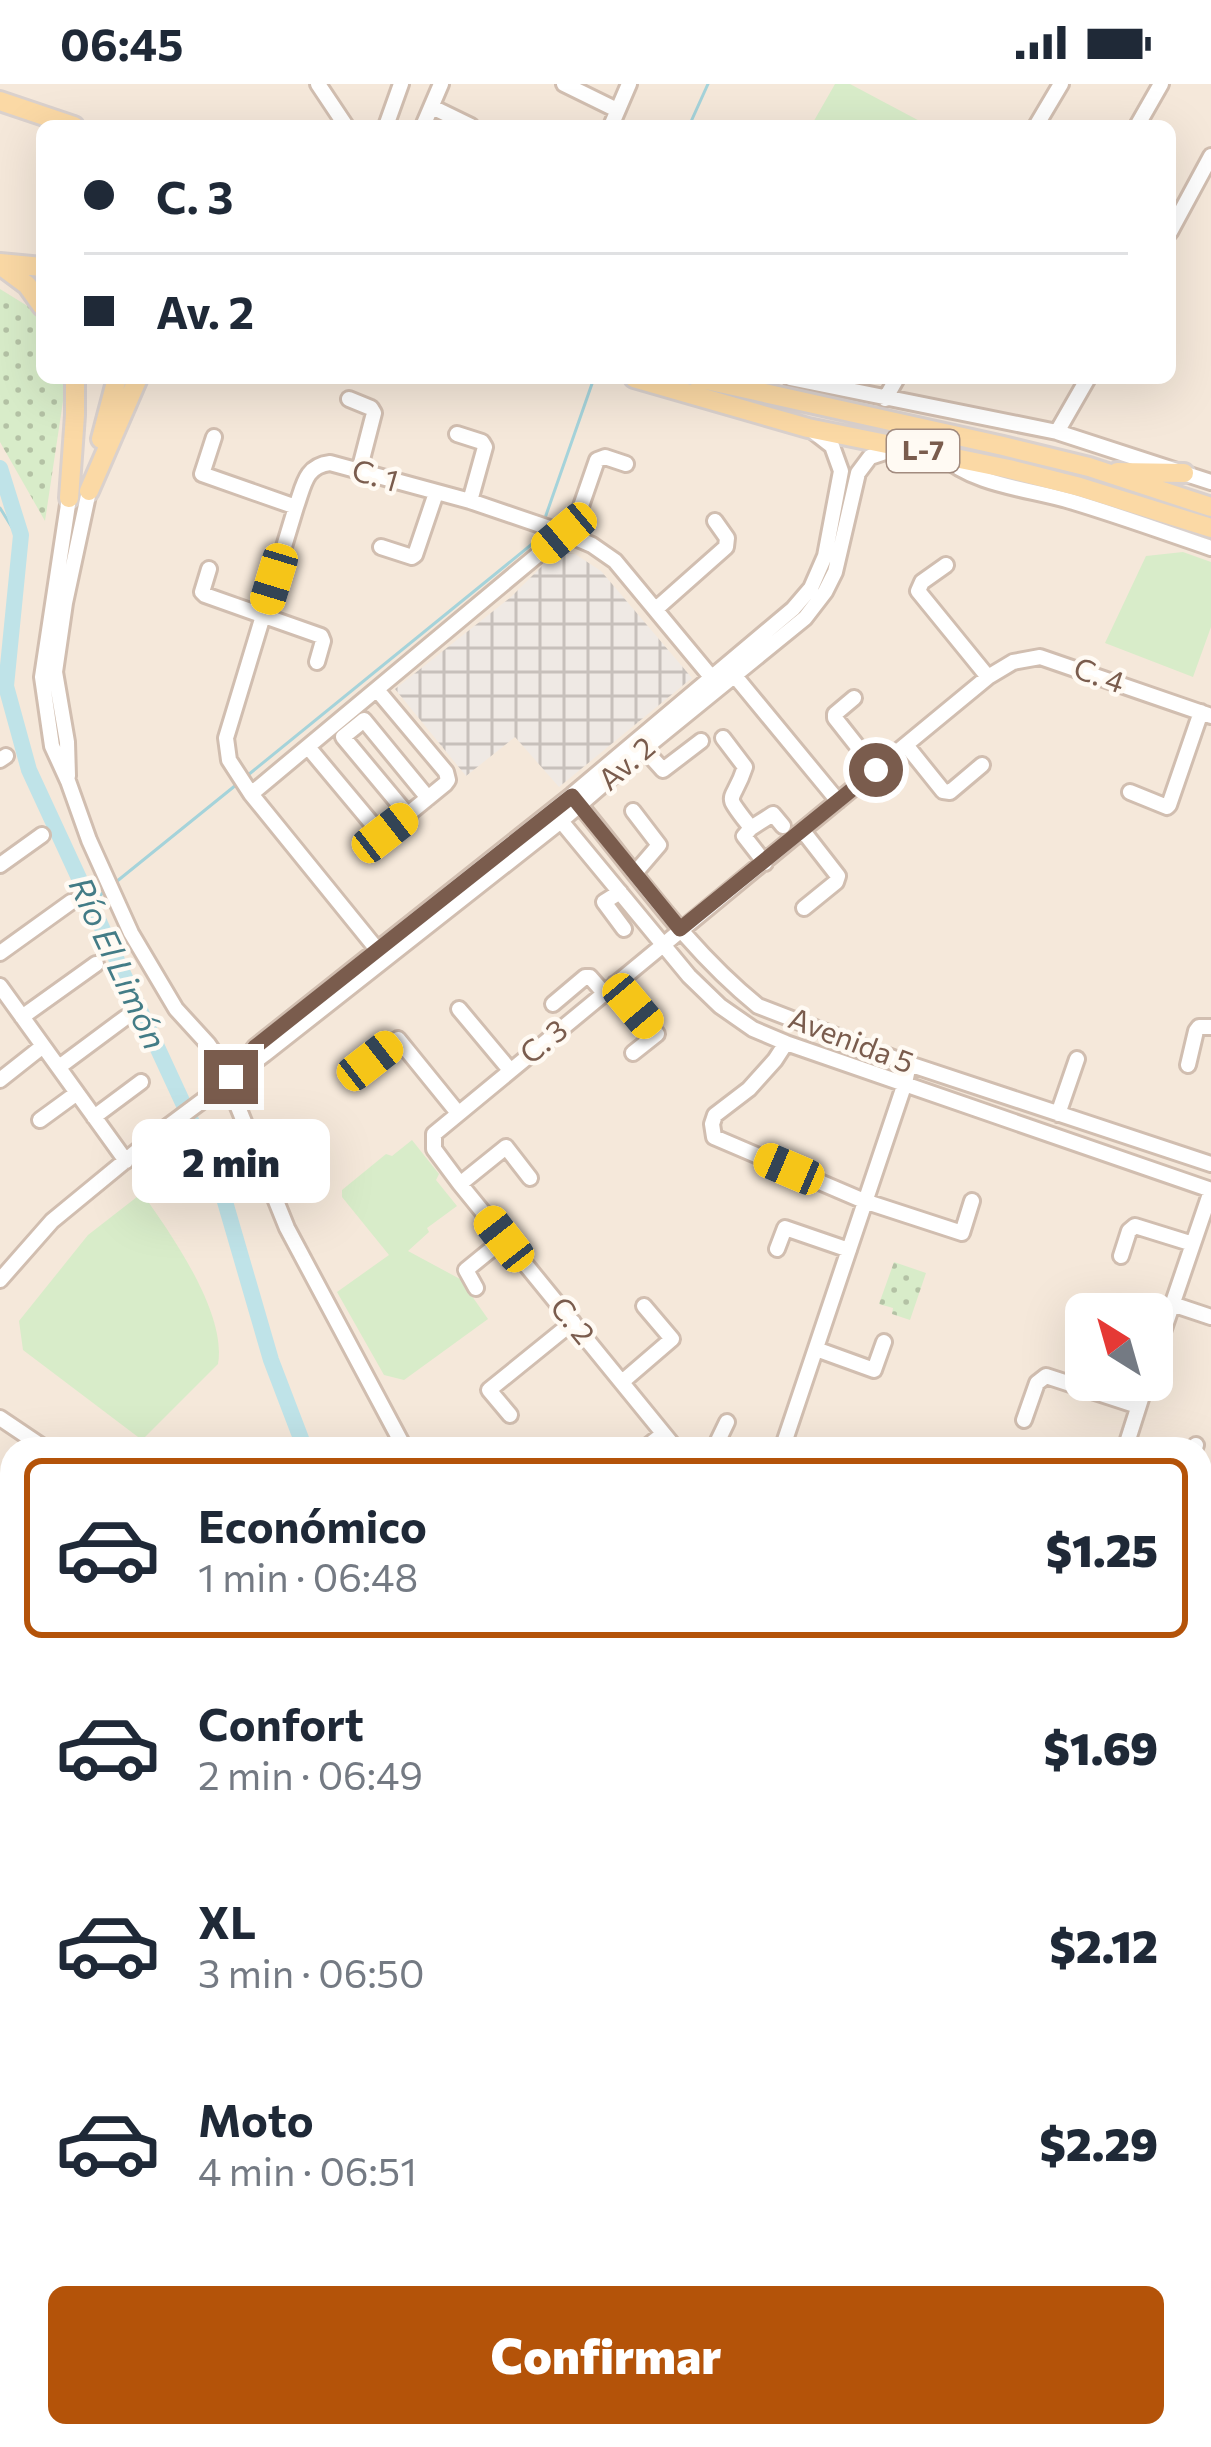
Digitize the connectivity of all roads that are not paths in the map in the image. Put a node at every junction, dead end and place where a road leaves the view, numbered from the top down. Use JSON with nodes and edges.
{"nodes":[{"id":1,"x":401,"y":84,"type":"edge"},
{"id":2,"x":441,"y":84,"type":"edge"},
{"id":3,"x":564,"y":84,"type":"edge"},
{"id":4,"x":629,"y":84,"type":"edge"},
{"id":5,"x":1061,"y":84,"type":"edge"},
{"id":6,"x":1161,"y":84,"type":"edge"},
{"id":7,"x":325,"y":88,"type":"edge"},
{"id":8,"x":3,"y":104,"type":"edge"},
{"id":9,"x":432,"y":107,"type":"junction"},
{"id":10,"x":617,"y":110,"type":"junction"},
{"id":11,"x":54,"y":120,"type":"edge"},
{"id":12,"x":343,"y":120,"type":"edge"},
{"id":13,"x":388,"y":120,"type":"edge"},
{"id":14,"x":426,"y":120,"type":"edge"},
{"id":15,"x":459,"y":120,"type":"edge"},
{"id":16,"x":613,"y":120,"type":"edge"},
{"id":17,"x":1040,"y":120,"type":"edge"},
{"id":18,"x":1140,"y":120,"type":"edge"},
{"id":19,"x":1211,"y":156,"type":"edge"},
{"id":20,"x":1176,"y":214,"type":"edge"},
{"id":21,"x":0,"y":264,"type":"edge"},
{"id":22,"x":36,"y":267,"type":"edge"},
{"id":23,"x":36,"y":298,"type":"edge"},
{"id":24,"x":75,"y":384,"type":"edge"},
{"id":25,"x":116,"y":384,"type":"edge"},
{"id":26,"x":135,"y":384,"type":"edge"},
{"id":27,"x":655,"y":384,"type":"edge"},
{"id":28,"x":722,"y":384,"type":"edge"},
{"id":29,"x":813,"y":384,"type":"edge"},
{"id":30,"x":894,"y":384,"type":"edge"},
{"id":31,"x":1084,"y":384,"type":"edge"},
{"id":32,"x":824,"y":387,"type":"junction"},
{"id":33,"x":784,"y":399,"type":"junction"},
{"id":34,"x":886,"y":399,"type":"junction"},
{"id":35,"x":349,"y":400,"type":"dead end"},
{"id":36,"x":808,"y":428,"type":"junction"},
{"id":37,"x":1057,"y":431,"type":"junction"},
{"id":38,"x":458,"y":434,"type":"dead end"},
{"id":39,"x":214,"y":437,"type":"dead end"},
{"id":40,"x":898,"y":447,"type":"junction"},
{"id":41,"x":940,"y":454,"type":"junction"},
{"id":42,"x":626,"y":464,"type":"dead end"},
{"id":43,"x":359,"y":471,"type":"junction"},
{"id":44,"x":1107,"y":473,"type":"junction"},
{"id":45,"x":1184,"y":473,"type":"junction"},
{"id":46,"x":1211,"y":482,"type":"edge"},
{"id":47,"x":89,"y":491,"type":"junction"},
{"id":48,"x":436,"y":493,"type":"junction"},
{"id":49,"x":68,"y":498,"type":"joint"},
{"id":50,"x":470,"y":501,"type":"junction"},
{"id":51,"x":296,"y":507,"type":"junction"},
{"id":52,"x":1211,"y":507,"type":"edge"},
{"id":53,"x":715,"y":521,"type":"dead end"},
{"id":54,"x":1211,"y":528,"type":"edge"},
{"id":55,"x":567,"y":534,"type":"junction"},
{"id":56,"x":381,"y":547,"type":"dead end"},
{"id":57,"x":1211,"y":548,"type":"edge"},
{"id":58,"x":946,"y":565,"type":"dead end"},
{"id":59,"x":209,"y":569,"type":"dead end"},
{"id":60,"x":656,"y":609,"type":"junction"},
{"id":61,"x":263,"y":615,"type":"junction"},
{"id":62,"x":317,"y":662,"type":"dead end"},
{"id":63,"x":735,"y":676,"type":"junction"},
{"id":64,"x":988,"y":677,"type":"junction"},
{"id":65,"x":712,"y":678,"type":"junction"},
{"id":66,"x":378,"y":691,"type":"junction"},
{"id":67,"x":854,"y":698,"type":"dead end"},
{"id":68,"x":1206,"y":714,"type":"edge"},
{"id":69,"x":723,"y":738,"type":"dead end"},
{"id":70,"x":701,"y":740,"type":"dead end"},
{"id":71,"x":906,"y":745,"type":"junction"},
{"id":72,"x":308,"y":747,"type":"junction"},
{"id":73,"x":644,"y":748,"type":"junction"},
{"id":74,"x":982,"y":765,"type":"dead end"},
{"id":75,"x":876,"y":770,"type":"junction"},
{"id":76,"x":68,"y":781,"type":"junction"},
{"id":77,"x":1130,"y":792,"type":"dead end"},
{"id":78,"x":251,"y":794,"type":"junction"},
{"id":79,"x":428,"y":798,"type":"junction"},
{"id":80,"x":576,"y":800,"type":"junction"},
{"id":81,"x":838,"y":801,"type":"junction"},
{"id":82,"x":633,"y":811,"type":"dead end"},
{"id":83,"x":408,"y":815,"type":"junction"},
{"id":84,"x":561,"y":820,"type":"junction"},
{"id":85,"x":783,"y":826,"type":"dead end"},
{"id":86,"x":751,"y":828,"type":"junction"},
{"id":87,"x":803,"y":831,"type":"junction"},
{"id":88,"x":42,"y":835,"type":"dead end"},
{"id":89,"x":765,"y":862,"type":"junction"},
{"id":90,"x":0,"y":865,"type":"edge"},
{"id":91,"x":635,"y":873,"type":"junction"},
{"id":92,"x":620,"y":892,"type":"junction"},
{"id":93,"x":71,"y":902,"type":"dead end"},
{"id":94,"x":804,"y":908,"type":"dead end"},
{"id":95,"x":624,"y":929,"type":"dead end"},
{"id":96,"x":680,"y":929,"type":"junction"},
{"id":97,"x":662,"y":944,"type":"junction"},
{"id":98,"x":0,"y":953,"type":"edge"},
{"id":99,"x":381,"y":954,"type":"junction"},
{"id":100,"x":96,"y":964,"type":"dead end"},
{"id":101,"x":0,"y":986,"type":"edge"},
{"id":102,"x":609,"y":989,"type":"junction"},
{"id":103,"x":554,"y":1004,"type":"dead end"},
{"id":104,"x":459,"y":1009,"type":"dead end"},
{"id":105,"x":22,"y":1018,"type":"junction"},
{"id":106,"x":125,"y":1018,"type":"dead end"},
{"id":107,"x":1211,"y":1028,"type":"edge"},
{"id":108,"x":786,"y":1043,"type":"junction"},
{"id":109,"x":208,"y":1045,"type":"junction"},
{"id":110,"x":43,"y":1046,"type":"junction"},
{"id":111,"x":255,"y":1047,"type":"junction"},
{"id":112,"x":633,"y":1053,"type":"dead end"},
{"id":113,"x":1077,"y":1059,"type":"dead end"},
{"id":114,"x":370,"y":1061,"type":"dead end"},
{"id":115,"x":909,"y":1064,"type":"junction"},
{"id":116,"x":1189,"y":1065,"type":"dead end"},
{"id":117,"x":58,"y":1067,"type":"junction"},
{"id":118,"x":510,"y":1070,"type":"junction"},
{"id":119,"x":231,"y":1077,"type":"junction"},
{"id":120,"x":0,"y":1080,"type":"edge"},
{"id":121,"x":141,"y":1082,"type":"dead end"},
{"id":122,"x":905,"y":1083,"type":"junction"},
{"id":123,"x":77,"y":1093,"type":"junction"},
{"id":124,"x":458,"y":1113,"type":"junction"},
{"id":125,"x":1058,"y":1114,"type":"junction"},
{"id":126,"x":94,"y":1117,"type":"junction"},
{"id":127,"x":40,"y":1120,"type":"dead end"},
{"id":128,"x":434,"y":1134,"type":"joint"},
{"id":129,"x":126,"y":1160,"type":"junction"},
{"id":130,"x":1211,"y":1164,"type":"edge"},
{"id":131,"x":530,"y":1178,"type":"dead end"},
{"id":132,"x":460,"y":1184,"type":"junction"},
{"id":133,"x":1211,"y":1191,"type":"edge"},
{"id":134,"x":864,"y":1201,"type":"junction"},
{"id":135,"x":972,"y":1201,"type":"dead end"},
{"id":136,"x":504,"y":1239,"type":"junction"},
{"id":137,"x":1193,"y":1244,"type":"junction"},
{"id":138,"x":777,"y":1250,"type":"dead end"},
{"id":139,"x":849,"y":1250,"type":"junction"},
{"id":140,"x":1121,"y":1256,"type":"dead end"},
{"id":141,"x":2,"y":1271,"type":"edge"},
{"id":142,"x":476,"y":1288,"type":"dead end"},
{"id":143,"x":1173,"y":1301,"type":"edge"},
{"id":144,"x":1173,"y":1304,"type":"edge"},
{"id":145,"x":644,"y":1306,"type":"dead end"},
{"id":146,"x":1211,"y":1317,"type":"edge"},
{"id":147,"x":573,"y":1322,"type":"junction"},
{"id":148,"x":884,"y":1342,"type":"dead end"},
{"id":149,"x":816,"y":1349,"type":"junction"},
{"id":150,"x":622,"y":1382,"type":"junction"},
{"id":151,"x":1140,"y":1401,"type":"edge"},
{"id":152,"x":1138,"y":1406,"type":"junction"},
{"id":153,"x":510,"y":1415,"type":"dead end"},
{"id":154,"x":0,"y":1418,"type":"edge"},
{"id":155,"x":1024,"y":1420,"type":"dead end"},
{"id":156,"x":727,"y":1421,"type":"dead end"},
{"id":157,"x":663,"y":1434,"type":"junction"},
{"id":158,"x":28,"y":1437,"type":"edge"},
{"id":159,"x":399,"y":1437,"type":"edge"},
{"id":160,"x":659,"y":1437,"type":"edge"},
{"id":161,"x":666,"y":1437,"type":"edge"},
{"id":162,"x":720,"y":1437,"type":"edge"},
{"id":163,"x":786,"y":1437,"type":"edge"},
{"id":164,"x":1129,"y":1437,"type":"edge"}],
"edges":[{"from":1,"to":13,"type":"street"},
{"from":2,"to":9,"type":"street"},
{"from":3,"to":10,"type":"street"},
{"from":4,"to":10,"type":"street"},
{"from":5,"to":17,"type":"street"},
{"from":6,"to":18,"type":"street"},
{"from":7,"to":12,"type":"street"},
{"from":8,"to":11,"type":"main road"},
{"from":9,"to":14,"type":"street"},
{"from":9,"to":15,"type":"street"},
{"from":10,"to":16,"type":"street"},
{"from":19,"to":20,"type":"street"},
{"from":21,"to":22,"type":"main road"},
{"from":21,"to":23,"type":"main road"},
{"from":24,"to":49,"type":"main road"},
{"from":25,"to":47,"type":"main road"},
{"from":26,"to":47,"type":"main road"},
{"from":27,"to":36,"type":"main road","number":"L-7"},
{"from":28,"to":33,"type":"main road","number":"L-7"},
{"from":29,"to":32,"type":"street","number":"L-7"},
{"from":30,"to":34,"type":"street"},
{"from":31,"to":37,"type":"street"},
{"from":32,"to":33,"type":"street"},
{"from":32,"to":34,"type":"street","number":"L-7"},
{"from":33,"to":44,"type":"main road","number":"L-7"},
{"from":34,"to":37,"type":"street","number":"L-7"},
{"from":35,"to":43,"type":"street"},
{"from":36,"to":40,"type":"main road","number":"L-7"},
{"from":36,"to":65,"type":"street","name":"Av. 2"},
{"from":37,"to":45,"type":"street","number":"L-7"},
{"from":38,"to":50,"type":"street"},
{"from":39,"to":51,"type":"street"},
{"from":40,"to":41,"type":"main road","number":"L-7"},
{"from":40,"to":63,"type":"street","name":"Av. 2"},
{"from":41,"to":54,"type":"main road","number":"L-7"},
{"from":41,"to":57,"type":"street","number":"L-7"},
{"from":42,"to":55,"type":"street"},
{"from":43,"to":48,"type":"street","name":"C. 1"},
{"from":43,"to":51,"type":"street","name":"C. 1"},
{"from":44,"to":45,"type":"main road"},
{"from":44,"to":52,"type":"main road","number":"L-7"},
{"from":45,"to":46,"type":"street","number":"L-7"},
{"from":47,"to":76,"type":"street"},
{"from":48,"to":50,"type":"street","name":"C. 1"},
{"from":48,"to":56,"type":"street"},
{"from":49,"to":76,"type":"street"},
{"from":50,"to":55,"type":"street","name":"C. 1"},
{"from":51,"to":61,"type":"street","name":"C. 1"},
{"from":53,"to":60,"type":"street"},
{"from":55,"to":60,"type":"street","name":"C. 1"},
{"from":55,"to":66,"type":"street"},
{"from":58,"to":64,"type":"street"},
{"from":59,"to":61,"type":"street"},
{"from":60,"to":65,"type":"street","name":"C. 1"},
{"from":61,"to":62,"type":"street"},
{"from":61,"to":78,"type":"street","name":"C. 1"},
{"from":63,"to":73,"type":"street","name":"Av. 2"},
{"from":63,"to":81,"type":"street"},
{"from":64,"to":68,"type":"street","name":"C. 4"},
{"from":64,"to":71,"type":"street","name":"C. 3"},
{"from":65,"to":80,"type":"street","name":"Av. 2"},
{"from":66,"to":72,"type":"street"},
{"from":66,"to":79,"type":"street"},
{"from":67,"to":75,"type":"street"},
{"from":68,"to":77,"type":"street"},
{"from":69,"to":86,"type":"street"},
{"from":70,"to":73,"type":"street"},
{"from":71,"to":74,"type":"street"},
{"from":71,"to":75,"type":"street","name":"C. 3"},
{"from":72,"to":78,"type":"street"},
{"from":72,"to":83,"type":"street"},
{"from":73,"to":80,"type":"street","name":"Av. 2"},
{"from":75,"to":81,"type":"street","name":"C. 3"},
{"from":76,"to":109,"type":"street"},
{"from":78,"to":99,"type":"street","name":"C. 1"},
{"from":79,"to":83,"type":"street"},
{"from":79,"to":83,"type":"street"},
{"from":80,"to":84,"type":"street","name":"Av. 2"},
{"from":80,"to":91,"type":"street","name":"Avenida 5"},
{"from":80,"to":99,"type":"street","name":"Av. 2"},
{"from":81,"to":87,"type":"street","name":"C. 3"},
{"from":82,"to":91,"type":"street"},
{"from":84,"to":92,"type":"street","name":"Avenida 5"},
{"from":84,"to":99,"type":"street","name":"Av. 2"},
{"from":85,"to":86,"type":"street"},
{"from":86,"to":89,"type":"street"},
{"from":87,"to":89,"type":"street","name":"C. 3"},
{"from":87,"to":94,"type":"street"},
{"from":88,"to":90,"type":"street"},
{"from":89,"to":96,"type":"street","name":"C. 3"},
{"from":91,"to":96,"type":"street","name":"Avenida 5"},
{"from":92,"to":95,"type":"street"},
{"from":92,"to":97,"type":"street","name":"Avenida 5"},
{"from":93,"to":98,"type":"street"},
{"from":96,"to":97,"type":"street","name":"C. 3"},
{"from":96,"to":115,"type":"street","name":"Avenida 5"},
{"from":97,"to":102,"type":"street","name":"C. 3"},
{"from":97,"to":108,"type":"street","name":"Avenida 5"},
{"from":99,"to":111,"type":"street","name":"Av. 2"},
{"from":99,"to":119,"type":"street","name":"Av. 2"},
{"from":100,"to":105,"type":"street"},
{"from":101,"to":105,"type":"street"},
{"from":102,"to":103,"type":"street"},
{"from":102,"to":112,"type":"street"},
{"from":102,"to":118,"type":"street","name":"C. 3"},
{"from":104,"to":118,"type":"street"},
{"from":105,"to":110,"type":"street"},
{"from":106,"to":117,"type":"street"},
{"from":107,"to":116,"type":"street"},
{"from":108,"to":122,"type":"street","name":"Avenida 5"},
{"from":108,"to":134,"type":"street"},
{"from":109,"to":111,"type":"street"},
{"from":109,"to":119,"type":"street"},
{"from":110,"to":117,"type":"street"},
{"from":110,"to":120,"type":"street"},
{"from":111,"to":119,"type":"street","name":"Av. 2"},
{"from":113,"to":125,"type":"street"},
{"from":114,"to":124,"type":"street"},
{"from":115,"to":122,"type":"street"},
{"from":115,"to":125,"type":"street","name":"Avenida 5"},
{"from":117,"to":123,"type":"street"},
{"from":118,"to":124,"type":"street","name":"C. 3"},
{"from":119,"to":129,"type":"street"},
{"from":119,"to":159,"type":"street"},
{"from":121,"to":126,"type":"street"},
{"from":122,"to":133,"type":"street","name":"Avenida 5"},
{"from":122,"to":134,"type":"street"},
{"from":123,"to":126,"type":"street"},
{"from":123,"to":127,"type":"street"},
{"from":124,"to":128,"type":"street","name":"C. 3"},
{"from":125,"to":130,"type":"street","name":"Avenida 5"},
{"from":126,"to":129,"type":"street"},
{"from":128,"to":132,"type":"street","name":"C. 2"},
{"from":129,"to":141,"type":"street"},
{"from":131,"to":132,"type":"street"},
{"from":132,"to":136,"type":"street","name":"C. 2"},
{"from":133,"to":137,"type":"street"},
{"from":134,"to":135,"type":"street"},
{"from":134,"to":139,"type":"street"},
{"from":136,"to":142,"type":"street"},
{"from":136,"to":147,"type":"street","name":"C. 2"},
{"from":137,"to":140,"type":"street"},
{"from":137,"to":143,"type":"street"},
{"from":138,"to":139,"type":"street"},
{"from":139,"to":149,"type":"street"},
{"from":144,"to":146,"type":"street"},
{"from":145,"to":150,"type":"street"},
{"from":147,"to":150,"type":"street","name":"C. 2"},
{"from":147,"to":153,"type":"street"},
{"from":148,"to":149,"type":"street"},
{"from":149,"to":163,"type":"street"},
{"from":150,"to":157,"type":"street","name":"C. 2"},
{"from":151,"to":152,"type":"street"},
{"from":152,"to":155,"type":"street"},
{"from":152,"to":164,"type":"street"},
{"from":154,"to":158,"type":"street"},
{"from":156,"to":162,"type":"street"},
{"from":157,"to":160,"type":"street"},
{"from":157,"to":161,"type":"street","name":"C. 2"}]}
